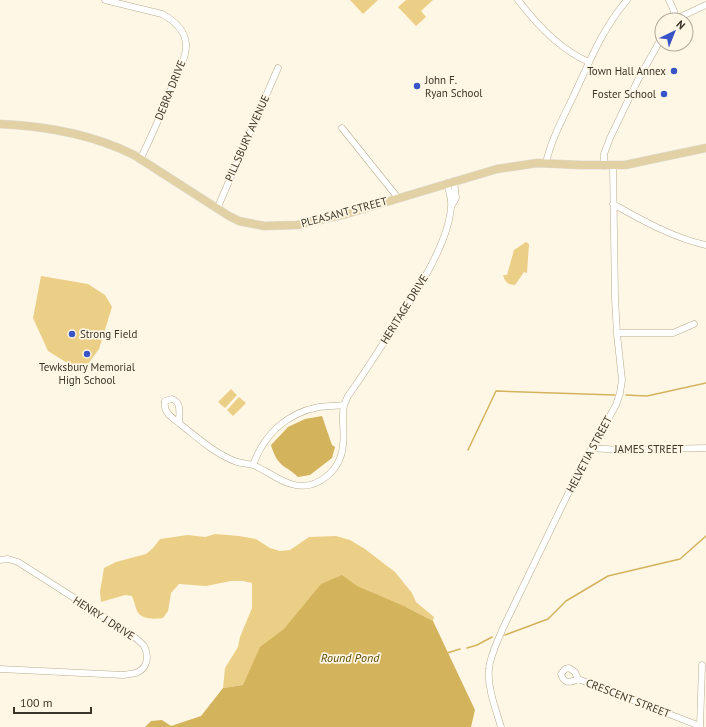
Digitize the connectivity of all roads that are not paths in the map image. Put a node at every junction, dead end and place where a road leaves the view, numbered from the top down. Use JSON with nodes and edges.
{"nodes":[{"id":1,"x":105,"y":0,"type":"edge"},
{"id":2,"x":518,"y":0,"type":"edge"},
{"id":3,"x":627,"y":0,"type":"edge"},
{"id":4,"x":669,"y":0,"type":"edge"},
{"id":5,"x":706,"y":5,"type":"edge"},
{"id":6,"x":674,"y":12,"type":"edge"},
{"id":7,"x":691,"y":12,"type":"edge"},
{"id":8,"x":654,"y":51,"type":"edge"},
{"id":9,"x":589,"y":62,"type":"junction"},
{"id":10,"x":278,"y":68,"type":"dead end"},
{"id":11,"x":0,"y":124,"type":"edge"},
{"id":12,"x":342,"y":128,"type":"dead end"},
{"id":13,"x":706,"y":148,"type":"edge"},
{"id":14,"x":140,"y":160,"type":"junction"},
{"id":15,"x":546,"y":163,"type":"junction"},
{"id":16,"x":604,"y":166,"type":"junction"},
{"id":17,"x":613,"y":166,"type":"junction"},
{"id":18,"x":450,"y":182,"type":"junction"},
{"id":19,"x":398,"y":198,"type":"junction"},
{"id":20,"x":613,"y":204,"type":"junction"},
{"id":21,"x":217,"y":209,"type":"junction"},
{"id":22,"x":706,"y":245,"type":"edge"},
{"id":23,"x":694,"y":324,"type":"dead end"},
{"id":24,"x":617,"y":333,"type":"junction"},
{"id":25,"x":344,"y":405,"type":"junction"},
{"id":26,"x":180,"y":424,"type":"dead end"},
{"id":27,"x":592,"y":448,"type":"junction"},
{"id":28,"x":706,"y":448,"type":"edge"},
{"id":29,"x":253,"y":465,"type":"junction"},
{"id":30,"x":0,"y":560,"type":"edge"},
{"id":31,"x":702,"y":665,"type":"dead end"},
{"id":32,"x":0,"y":669,"type":"edge"},
{"id":33,"x":578,"y":678,"type":"dead end"},
{"id":34,"x":700,"y":726,"type":"edge"},
{"id":35,"x":501,"y":727,"type":"edge"}],
"edges":[{"from":1,"to":14,"type":"street","name":"DEBRA DRIVE"},
{"from":2,"to":9,"type":"street"},
{"from":3,"to":9,"type":"street"},
{"from":4,"to":6,"type":"street"},
{"from":5,"to":7,"type":"street"},
{"from":8,"to":16,"type":"street"},
{"from":9,"to":15,"type":"street"},
{"from":10,"to":21,"type":"street","name":"PILLSBURY AVENUE"},
{"from":11,"to":14,"type":"main road","name":"PLEASANT STREET"},
{"from":12,"to":19,"type":"street"},
{"from":13,"to":17,"type":"main road","name":"PLEASANT STREET"},
{"from":14,"to":21,"type":"main road","name":"PLEASANT STREET"},
{"from":15,"to":16,"type":"main road","name":"PLEASANT STREET"},
{"from":15,"to":18,"type":"main road","name":"PLEASANT STREET"},
{"from":16,"to":17,"type":"main road","name":"PLEASANT STREET"},
{"from":17,"to":20,"type":"street","name":"HELVETIA STREET"},
{"from":18,"to":19,"type":"main road","name":"PLEASANT STREET"},
{"from":18,"to":25,"type":"street","name":"HERITAGE DRIVE"},
{"from":19,"to":21,"type":"main road","name":"PLEASANT STREET"},
{"from":20,"to":22,"type":"street"},
{"from":20,"to":24,"type":"street","name":"HELVETIA STREET"},
{"from":23,"to":24,"type":"street"},
{"from":24,"to":27,"type":"street","name":"HELVETIA STREET"},
{"from":25,"to":29,"type":"street"},
{"from":25,"to":29,"type":"street","name":"HERITAGE DRIVE"},
{"from":26,"to":29,"type":"street","name":"HERITAGE DRIVE"},
{"from":27,"to":28,"type":"street","name":"JAMES STREET"},
{"from":27,"to":35,"type":"street","name":"HELVETIA STREET"},
{"from":30,"to":32,"type":"street","name":"HENRY J DRIVE"},
{"from":31,"to":34,"type":"street"},
{"from":33,"to":34,"type":"street","name":"CRESCENT STREET"}]}
